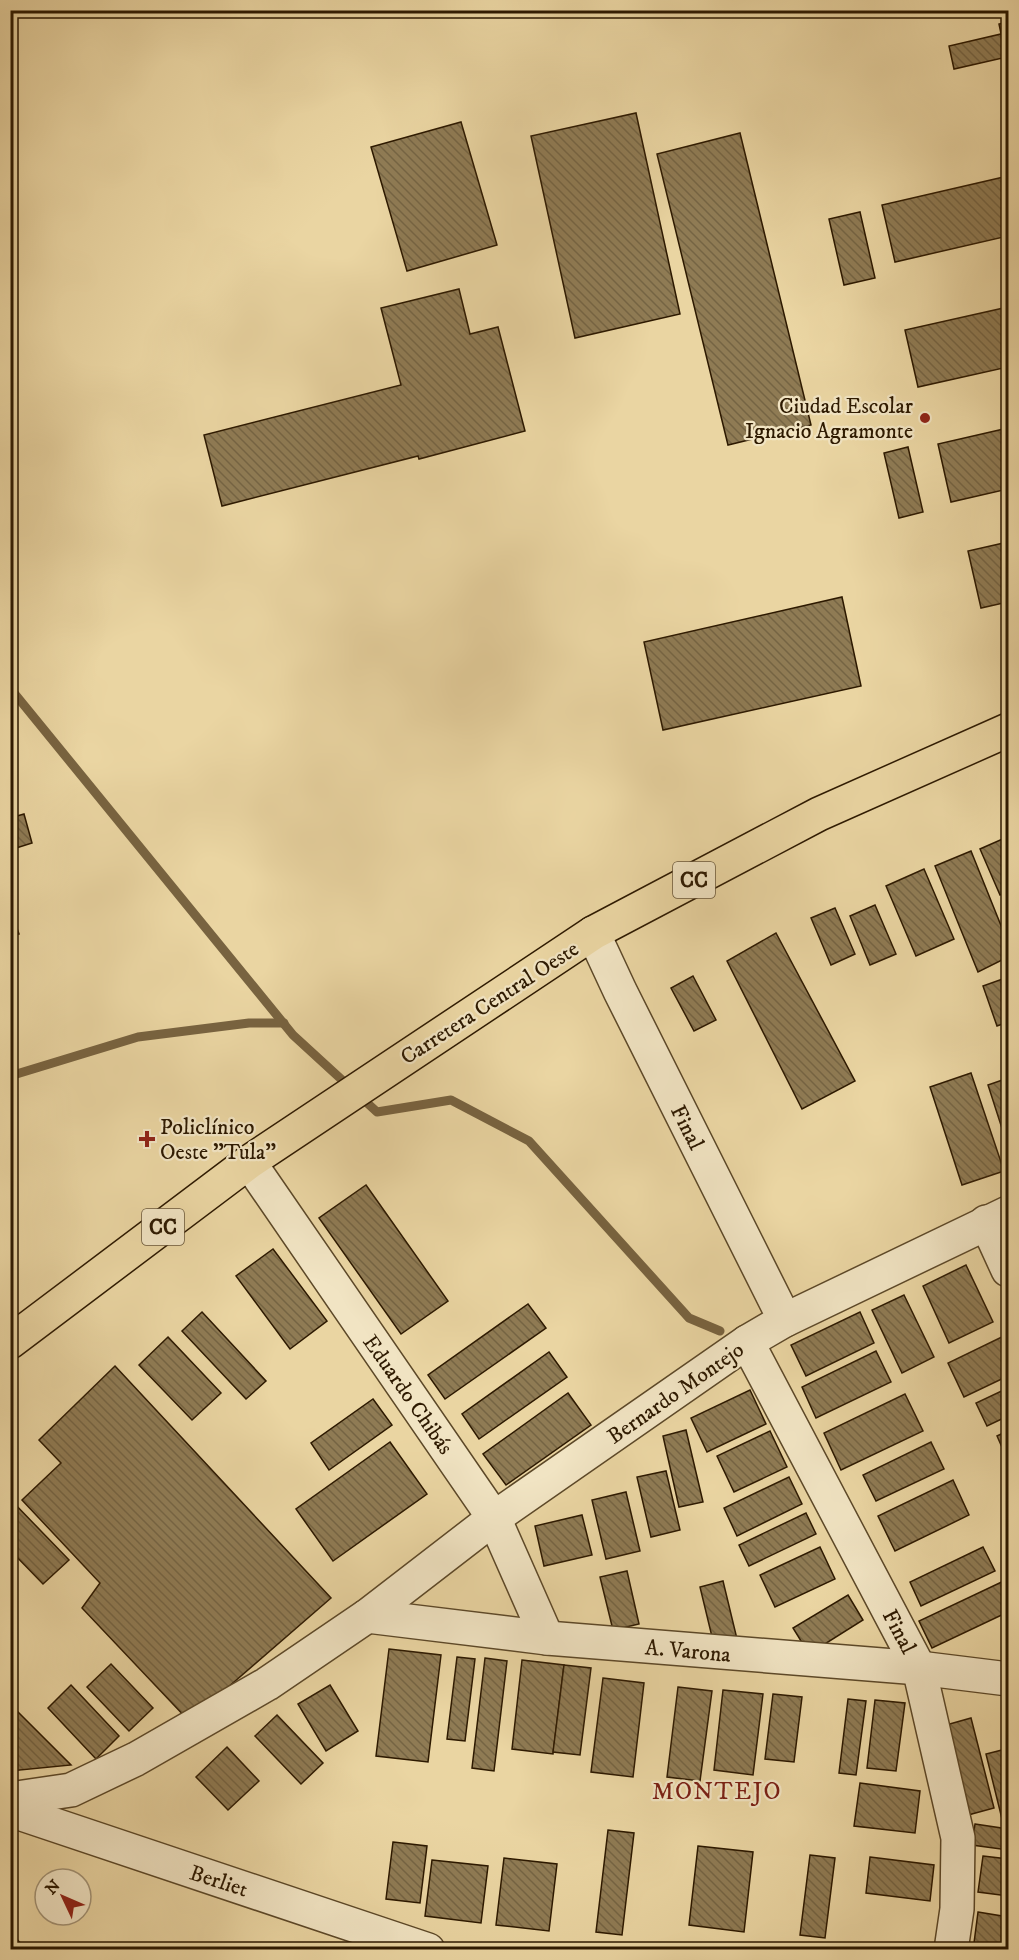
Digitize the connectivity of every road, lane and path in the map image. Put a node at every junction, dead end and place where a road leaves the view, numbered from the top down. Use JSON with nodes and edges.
{"nodes":[{"id":1,"x":1008,"y":730,"type":"edge"},
{"id":2,"x":593,"y":933,"type":"junction"},
{"id":3,"x":249,"y":1162,"type":"junction"},
{"id":4,"x":997,"y":1218,"type":"edge"},
{"id":5,"x":1008,"y":1270,"type":"edge"},
{"id":6,"x":785,"y":1320,"type":"junction"},
{"id":7,"x":747,"y":1341,"type":"junction"},
{"id":8,"x":10,"y":1342,"type":"edge"},
{"id":9,"x":494,"y":1518,"type":"junction"},
{"id":10,"x":367,"y":1616,"type":"junction"},
{"id":11,"x":547,"y":1638,"type":"junction"},
{"id":12,"x":919,"y":1668,"type":"junction"},
{"id":13,"x":1008,"y":1679,"type":"edge"},
{"id":14,"x":10,"y":1799,"type":"edge"},
{"id":15,"x":10,"y":1810,"type":"edge"},
{"id":16,"x":428,"y":1950,"type":"edge"},
{"id":17,"x":951,"y":1950,"type":"edge"}],
"edges":[{"from":1,"to":2,"type":"main road","name":"Carretera Central Oeste","number":"CC"},
{"from":2,"to":3,"type":"main road","name":"Carretera Central Oeste","number":"CC"},
{"from":2,"to":6,"type":"street","name":"Final"},
{"from":3,"to":8,"type":"main road","name":"Carretera Central Oeste","number":"CC"},
{"from":3,"to":9,"type":"street","name":"Eduardo Chibás"},
{"from":4,"to":5,"type":"street"},
{"from":4,"to":6,"type":"street","name":"Bernardo Montejo"},
{"from":6,"to":7,"type":"street","name":"Bernardo Montejo"},
{"from":7,"to":9,"type":"street","name":"Bernardo Montejo"},
{"from":7,"to":12,"type":"street","name":"Final"},
{"from":9,"to":10,"type":"street","name":"Bernardo Montejo"},
{"from":9,"to":11,"type":"street","name":"Eduardo Chibás"},
{"from":10,"to":11,"type":"street","name":"A. Varona"},
{"from":10,"to":14,"type":"street","name":"Bernardo Montejo"},
{"from":11,"to":12,"type":"street","name":"A. Varona"},
{"from":12,"to":13,"type":"street","name":"A. Varona"},
{"from":12,"to":17,"type":"street","name":"Final"},
{"from":15,"to":16,"type":"street","name":"Berliet"}]}
